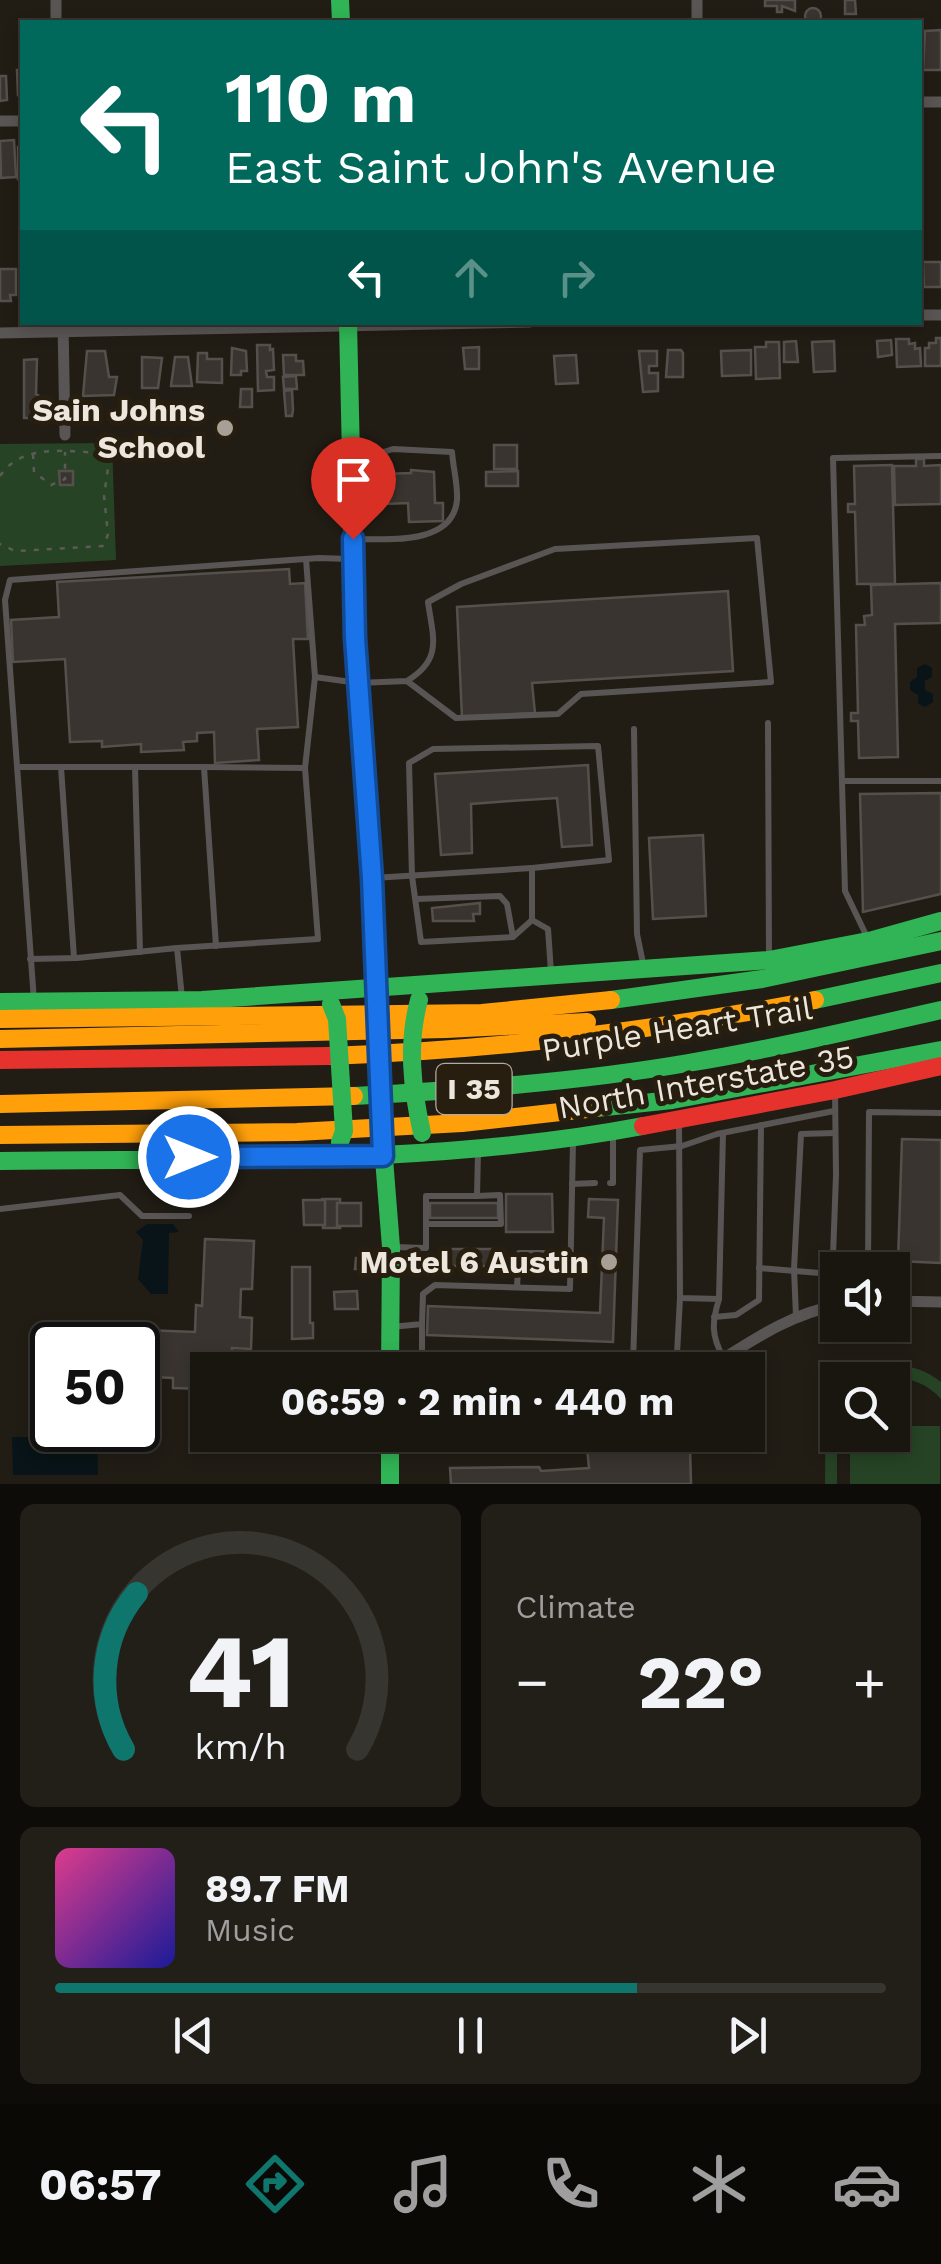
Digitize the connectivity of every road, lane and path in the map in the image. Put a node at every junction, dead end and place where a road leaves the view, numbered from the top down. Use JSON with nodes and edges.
{"nodes":[{"id":1,"x":253,"y":325,"type":"edge"},
{"id":2,"x":348,"y":325,"type":"edge"},
{"id":3,"x":63,"y":327,"type":"edge"},
{"id":4,"x":0,"y":334,"type":"edge"},
{"id":5,"x":66,"y":435,"type":"dead end"},
{"id":6,"x":33,"y":452,"type":"junction"},
{"id":7,"x":66,"y":452,"type":"junction"},
{"id":8,"x":941,"y":456,"type":"edge"},
{"id":9,"x":351,"y":462,"type":"junction"},
{"id":10,"x":0,"y":476,"type":"edge"},
{"id":11,"x":353,"y":539,"type":"junction"},
{"id":12,"x":0,"y":544,"type":"edge"},
{"id":13,"x":306,"y":558,"type":"junction"},
{"id":14,"x":353,"y":559,"type":"junction"},
{"id":15,"x":315,"y":677,"type":"junction"},
{"id":16,"x":406,"y":681,"type":"junction"},
{"id":17,"x":358,"y":683,"type":"junction"},
{"id":18,"x":768,"y":723,"type":"dead end"},
{"id":19,"x":634,"y":729,"type":"dead end"},
{"id":20,"x":17,"y":767,"type":"junction"},
{"id":21,"x":62,"y":767,"type":"junction"},
{"id":22,"x":135,"y":767,"type":"junction"},
{"id":23,"x":204,"y":767,"type":"junction"},
{"id":24,"x":305,"y":768,"type":"junction"},
{"id":25,"x":842,"y":781,"type":"junction"},
{"id":26,"x":941,"y":781,"type":"edge"},
{"id":27,"x":532,"y":868,"type":"junction"},
{"id":28,"x":412,"y":876,"type":"junction"},
{"id":29,"x":372,"y":878,"type":"junction"},
{"id":30,"x":416,"y":899,"type":"junction"},
{"id":31,"x":532,"y":920,"type":"junction"},
{"id":32,"x":941,"y":921,"type":"edge"},
{"id":33,"x":513,"y":937,"type":"junction"},
{"id":34,"x":868,"y":940,"type":"junction"},
{"id":35,"x":941,"y":941,"type":"edge"},
{"id":36,"x":216,"y":946,"type":"junction"},
{"id":37,"x":177,"y":948,"type":"junction"},
{"id":38,"x":140,"y":952,"type":"junction"},
{"id":39,"x":30,"y":958,"type":"junction"},
{"id":40,"x":74,"y":958,"type":"junction"},
{"id":41,"x":768,"y":960,"type":"junction"},
{"id":42,"x":644,"y":969,"type":"junction"},
{"id":43,"x":941,"y":973,"type":"edge"},
{"id":44,"x":552,"y":976,"type":"junction"},
{"id":45,"x":442,"y":982,"type":"junction"},
{"id":46,"x":376,"y":986,"type":"junction"},
{"id":47,"x":316,"y":992,"type":"junction"},
{"id":48,"x":182,"y":1000,"type":"junction"},
{"id":49,"x":0,"y":1002,"type":"edge"},
{"id":50,"x":34,"y":1002,"type":"junction"},
{"id":51,"x":941,"y":1010,"type":"edge"},
{"id":52,"x":0,"y":1019,"type":"edge"},
{"id":53,"x":645,"y":1029,"type":"junction"},
{"id":54,"x":0,"y":1039,"type":"edge"},
{"id":55,"x":941,"y":1050,"type":"edge"},
{"id":56,"x":0,"y":1060,"type":"edge"},
{"id":57,"x":941,"y":1068,"type":"edge"},
{"id":58,"x":835,"y":1090,"type":"junction"},
{"id":59,"x":0,"y":1104,"type":"edge"},
{"id":60,"x":834,"y":1111,"type":"junction"},
{"id":61,"x":941,"y":1113,"type":"edge"},
{"id":62,"x":679,"y":1119,"type":"junction"},
{"id":63,"x":761,"y":1125,"type":"junction"},
{"id":64,"x":613,"y":1131,"type":"junction"},
{"id":65,"x":723,"y":1132,"type":"junction"},
{"id":66,"x":835,"y":1134,"type":"junction"},
{"id":67,"x":0,"y":1135,"type":"edge"},
{"id":68,"x":573,"y":1138,"type":"junction"},
{"id":69,"x":682,"y":1146,"type":"junction"},
{"id":70,"x":439,"y":1150,"type":"junction"},
{"id":71,"x":478,"y":1150,"type":"junction"},
{"id":72,"x":383,"y":1156,"type":"junction"},
{"id":73,"x":322,"y":1157,"type":"junction"},
{"id":74,"x":0,"y":1161,"type":"edge"},
{"id":75,"x":595,"y":1183,"type":"dead end"},
{"id":76,"x":610,"y":1183,"type":"dead end"},
{"id":77,"x":572,"y":1184,"type":"junction"},
{"id":78,"x":477,"y":1199,"type":"junction"},
{"id":79,"x":0,"y":1210,"type":"edge"},
{"id":80,"x":189,"y":1216,"type":"dead end"},
{"id":81,"x":426,"y":1224,"type":"junction"},
{"id":82,"x":390,"y":1247,"type":"junction"},
{"id":83,"x":868,"y":1252,"type":"edge"},
{"id":84,"x":571,"y":1253,"type":"junction"},
{"id":85,"x":759,"y":1268,"type":"junction"},
{"id":86,"x":795,"y":1271,"type":"junction"},
{"id":87,"x":518,"y":1287,"type":"junction"},
{"id":88,"x":680,"y":1298,"type":"junction"},
{"id":89,"x":719,"y":1299,"type":"junction"},
{"id":90,"x":910,"y":1301,"type":"edge"},
{"id":91,"x":941,"y":1302,"type":"edge"},
{"id":92,"x":820,"y":1310,"type":"edge"},
{"id":93,"x":796,"y":1316,"type":"junction"},
{"id":94,"x":714,"y":1317,"type":"junction"},
{"id":95,"x":422,"y":1324,"type":"junction"},
{"id":96,"x":390,"y":1327,"type":"junction"},
{"id":97,"x":390,"y":1352,"type":"edge"},
{"id":98,"x":422,"y":1352,"type":"edge"},
{"id":99,"x":721,"y":1352,"type":"edge"},
{"id":100,"x":733,"y":1352,"type":"edge"},
{"id":101,"x":390,"y":1452,"type":"edge"},
{"id":102,"x":390,"y":1484,"type":"edge"}],
"edges":[{"from":1,"to":3,"type":"street"},
{"from":2,"to":9,"type":"main road"},
{"from":3,"to":4,"type":"street"},
{"from":3,"to":5,"type":"street"},
{"from":6,"to":7,"type":"path"},
{"from":6,"to":7,"type":"path"},
{"from":6,"to":10,"type":"path"},
{"from":7,"to":12,"type":"path"},
{"from":8,"to":25,"type":"lane"},
{"from":9,"to":11,"type":"main road"},
{"from":9,"to":11,"type":"lane"},
{"from":11,"to":14,"type":"main road"},
{"from":13,"to":14,"type":"lane"},
{"from":13,"to":15,"type":"lane"},
{"from":13,"to":20,"type":"lane"},
{"from":14,"to":17,"type":"main road"},
{"from":15,"to":17,"type":"lane"},
{"from":15,"to":24,"type":"lane"},
{"from":16,"to":16,"type":"lane"},
{"from":16,"to":17,"type":"lane"},
{"from":17,"to":29,"type":"main road"},
{"from":18,"to":41,"type":"lane"},
{"from":19,"to":42,"type":"lane"},
{"from":20,"to":21,"type":"lane"},
{"from":20,"to":39,"type":"lane"},
{"from":21,"to":22,"type":"lane"},
{"from":21,"to":40,"type":"lane"},
{"from":22,"to":23,"type":"lane"},
{"from":22,"to":38,"type":"lane"},
{"from":23,"to":24,"type":"lane"},
{"from":23,"to":36,"type":"lane"},
{"from":24,"to":36,"type":"lane"},
{"from":25,"to":26,"type":"lane"},
{"from":25,"to":34,"type":"lane"},
{"from":27,"to":28,"type":"lane"},
{"from":27,"to":28,"type":"lane"},
{"from":27,"to":31,"type":"lane"},
{"from":28,"to":29,"type":"lane"},
{"from":28,"to":30,"type":"lane"},
{"from":29,"to":46,"type":"main road"},
{"from":30,"to":33,"type":"lane"},
{"from":30,"to":33,"type":"lane"},
{"from":31,"to":33,"type":"lane"},
{"from":31,"to":44,"type":"lane"},
{"from":32,"to":34,"type":"main road"},
{"from":34,"to":41,"type":"main road"},
{"from":35,"to":52,"type":"main road"},
{"from":36,"to":37,"type":"lane"},
{"from":37,"to":38,"type":"lane"},
{"from":37,"to":48,"type":"lane"},
{"from":38,"to":40,"type":"lane"},
{"from":39,"to":40,"type":"lane"},
{"from":39,"to":50,"type":"lane"},
{"from":41,"to":42,"type":"main road"},
{"from":42,"to":44,"type":"main road"},
{"from":43,"to":53,"type":"main road","name":"Purple Heart Trail","number":"I 35"},
{"from":44,"to":45,"type":"main road"},
{"from":45,"to":46,"type":"main road"},
{"from":45,"to":70,"type":"main road","bridge":true},
{"from":46,"to":47,"type":"main road"},
{"from":46,"to":72,"type":"main road","bridge":true},
{"from":47,"to":48,"type":"main road"},
{"from":47,"to":73,"type":"main road","bridge":true},
{"from":48,"to":50,"type":"main road"},
{"from":49,"to":50,"type":"main road"},
{"from":51,"to":59,"type":"main road","name":"Purple Heart Trail","number":"I 35"},
{"from":53,"to":54,"type":"main road"},
{"from":53,"to":56,"type":"main road","name":"Purple Heart Trail","number":"I 35"},
{"from":55,"to":67,"type":"main road"},
{"from":57,"to":58,"type":"main road","name":"North Interstate 35"},
{"from":58,"to":60,"type":"lane"},
{"from":58,"to":62,"type":"main road","name":"North Interstate 35"},
{"from":60,"to":63,"type":"lane"},
{"from":60,"to":66,"type":"lane"},
{"from":61,"to":83,"type":"lane"},
{"from":62,"to":64,"type":"main road","name":"North Interstate 35"},
{"from":62,"to":69,"type":"lane"},
{"from":63,"to":65,"type":"lane"},
{"from":63,"to":85,"type":"lane"},
{"from":64,"to":68,"type":"main road","name":"North Interstate 35"},
{"from":64,"to":76,"type":"lane"},
{"from":65,"to":69,"type":"lane"},
{"from":65,"to":89,"type":"lane"},
{"from":66,"to":86,"type":"lane"},
{"from":66,"to":86,"type":"lane"},
{"from":68,"to":71,"type":"main road","name":"North Interstate 35"},
{"from":68,"to":77,"type":"lane"},
{"from":69,"to":88,"type":"lane"},
{"from":69,"to":88,"type":"lane"},
{"from":70,"to":71,"type":"main road","name":"North Interstate 35"},
{"from":70,"to":72,"type":"main road","name":"North Interstate 35"},
{"from":71,"to":78,"type":"lane"},
{"from":72,"to":73,"type":"main road","name":"North Interstate 35"},
{"from":72,"to":82,"type":"main road"},
{"from":73,"to":74,"type":"main road","name":"North Interstate 35"},
{"from":75,"to":77,"type":"lane"},
{"from":77,"to":84,"type":"lane"},
{"from":78,"to":81,"type":"lane"},
{"from":78,"to":81,"type":"lane"},
{"from":79,"to":80,"type":"lane"},
{"from":81,"to":82,"type":"lane"},
{"from":82,"to":96,"type":"main road"},
{"from":84,"to":87,"type":"lane"},
{"from":84,"to":87,"type":"lane"},
{"from":85,"to":86,"type":"lane"},
{"from":85,"to":94,"type":"lane"},
{"from":86,"to":93,"type":"lane"},
{"from":87,"to":95,"type":"lane"},
{"from":88,"to":89,"type":"lane"},
{"from":89,"to":94,"type":"lane"},
{"from":90,"to":91,"type":"street"},
{"from":92,"to":93,"type":"street"},
{"from":93,"to":100,"type":"street"},
{"from":94,"to":99,"type":"lane"},
{"from":95,"to":96,"type":"lane"},
{"from":95,"to":98,"type":"lane"},
{"from":96,"to":97,"type":"main road"},
{"from":101,"to":102,"type":"main road"}]}
